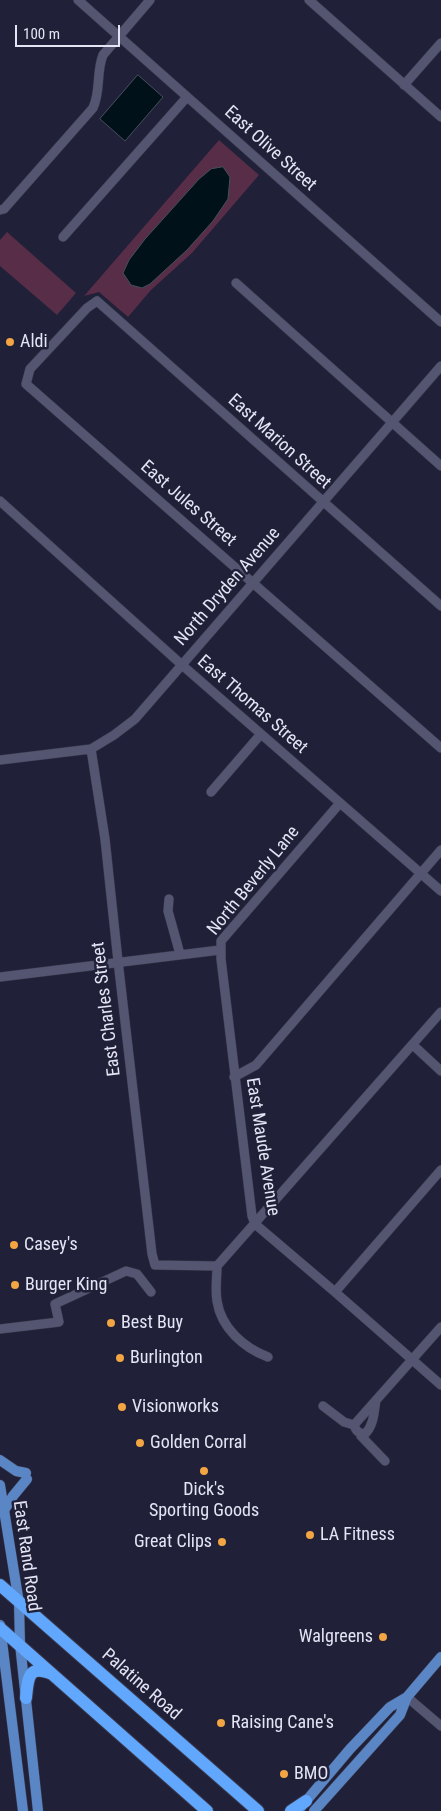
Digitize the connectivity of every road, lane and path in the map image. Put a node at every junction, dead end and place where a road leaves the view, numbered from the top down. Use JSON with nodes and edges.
{"nodes":[{"id":1,"x":78,"y":0,"type":"edge"},
{"id":2,"x":150,"y":0,"type":"edge"},
{"id":3,"x":309,"y":0,"type":"edge"},
{"id":4,"x":118,"y":36,"type":"junction"},
{"id":5,"x":441,"y":43,"type":"edge"},
{"id":6,"x":404,"y":85,"type":"junction"},
{"id":7,"x":187,"y":97,"type":"junction"},
{"id":8,"x":441,"y":117,"type":"edge"},
{"id":9,"x":0,"y":210,"type":"edge"},
{"id":10,"x":63,"y":237,"type":"dead end"},
{"id":11,"x":236,"y":283,"type":"dead end"},
{"id":12,"x":97,"y":301,"type":"joint"},
{"id":13,"x":441,"y":322,"type":"edge"},
{"id":14,"x":441,"y":366,"type":"edge"},
{"id":15,"x":392,"y":422,"type":"junction"},
{"id":16,"x":441,"y":466,"type":"edge"},
{"id":17,"x":0,"y":501,"type":"edge"},
{"id":18,"x":323,"y":503,"type":"junction"},
{"id":19,"x":253,"y":582,"type":"junction"},
{"id":20,"x":441,"y":606,"type":"edge"},
{"id":21,"x":182,"y":666,"type":"junction"},
{"id":22,"x":261,"y":734,"type":"junction"},
{"id":23,"x":441,"y":748,"type":"edge"},
{"id":24,"x":91,"y":749,"type":"junction"},
{"id":25,"x":0,"y":760,"type":"edge"},
{"id":26,"x":211,"y":792,"type":"dead end"},
{"id":27,"x":340,"y":802,"type":"junction"},
{"id":28,"x":441,"y":850,"type":"edge"},
{"id":29,"x":421,"y":873,"type":"junction"},
{"id":30,"x":441,"y":891,"type":"edge"},
{"id":31,"x":169,"y":899,"type":"dead end"},
{"id":32,"x":220,"y":950,"type":"junction"},
{"id":33,"x":180,"y":954,"type":"junction"},
{"id":34,"x":118,"y":961,"type":"junction"},
{"id":35,"x":0,"y":976,"type":"edge"},
{"id":36,"x":441,"y":1012,"type":"edge"},
{"id":37,"x":413,"y":1045,"type":"junction"},
{"id":38,"x":441,"y":1070,"type":"edge"},
{"id":39,"x":234,"y":1077,"type":"junction"},
{"id":40,"x":441,"y":1170,"type":"edge"},
{"id":41,"x":255,"y":1224,"type":"junction"},
{"id":42,"x":217,"y":1266,"type":"junction"},
{"id":43,"x":151,"y":1292,"type":"dead end"},
{"id":44,"x":335,"y":1292,"type":"junction"},
{"id":45,"x":0,"y":1328,"type":"edge"},
{"id":46,"x":441,"y":1328,"type":"edge"},
{"id":47,"x":268,"y":1357,"type":"dead end"},
{"id":48,"x":412,"y":1361,"type":"junction"},
{"id":49,"x":441,"y":1385,"type":"edge"},
{"id":50,"x":376,"y":1400,"type":"junction"},
{"id":51,"x":323,"y":1406,"type":"dead end"},
{"id":52,"x":354,"y":1425,"type":"junction"},
{"id":53,"x":362,"y":1434,"type":"junction"},
{"id":54,"x":0,"y":1460,"type":"edge"},
{"id":55,"x":385,"y":1461,"type":"dead end"},
{"id":56,"x":0,"y":1486,"type":"edge"},
{"id":57,"x":4,"y":1512,"type":"junction"},
{"id":58,"x":0,"y":1586,"type":"edge"},
{"id":59,"x":19,"y":1603,"type":"junction"},
{"id":60,"x":0,"y":1627,"type":"edge"},
{"id":61,"x":20,"y":1644,"type":"junction"},
{"id":62,"x":441,"y":1657,"type":"edge"},
{"id":63,"x":56,"y":1676,"type":"junction"},
{"id":64,"x":407,"y":1697,"type":"junction"},
{"id":65,"x":26,"y":1698,"type":"junction"},
{"id":66,"x":441,"y":1726,"type":"edge"},
{"id":67,"x":310,"y":1806,"type":"edge"},
{"id":68,"x":259,"y":1810,"type":"edge"},
{"id":69,"x":23,"y":1811,"type":"edge"},
{"id":70,"x":38,"y":1811,"type":"edge"},
{"id":71,"x":207,"y":1811,"type":"edge"},
{"id":72,"x":290,"y":1811,"type":"edge"},
{"id":73,"x":297,"y":1811,"type":"edge"}],
"edges":[{"from":1,"to":4,"type":"street","name":"East Olive Street"},
{"from":2,"to":4,"type":"street"},
{"from":3,"to":6,"type":"street"},
{"from":4,"to":7,"type":"street","name":"East Olive Street"},
{"from":4,"to":9,"type":"street"},
{"from":5,"to":6,"type":"street"},
{"from":6,"to":8,"type":"street"},
{"from":7,"to":10,"type":"street"},
{"from":7,"to":13,"type":"street","name":"East Olive Street"},
{"from":11,"to":15,"type":"street"},
{"from":12,"to":18,"type":"street","name":"East Marion Street"},
{"from":12,"to":19,"type":"street","name":"East Jules Street"},
{"from":14,"to":15,"type":"street","name":"North Dryden Avenue"},
{"from":15,"to":16,"type":"street"},
{"from":15,"to":18,"type":"street","name":"North Dryden Avenue"},
{"from":17,"to":21,"type":"street","name":"East Thomas Street"},
{"from":18,"to":19,"type":"street","name":"North Dryden Avenue"},
{"from":18,"to":20,"type":"street","name":"East Marion Street"},
{"from":19,"to":21,"type":"street","name":"North Dryden Avenue"},
{"from":19,"to":23,"type":"street","name":"East Jules Street"},
{"from":21,"to":22,"type":"street","name":"East Thomas Street"},
{"from":21,"to":24,"type":"street","name":"North Dryden Avenue"},
{"from":22,"to":26,"type":"street"},
{"from":22,"to":27,"type":"street","name":"East Thomas Street"},
{"from":24,"to":25,"type":"street","name":"North Dryden Avenue"},
{"from":24,"to":34,"type":"street","name":"East Charles Street"},
{"from":27,"to":29,"type":"street","name":"East Thomas Street"},
{"from":27,"to":32,"type":"street","name":"North Beverly Lane"},
{"from":28,"to":29,"type":"street"},
{"from":29,"to":30,"type":"street","name":"East Thomas Street"},
{"from":29,"to":39,"type":"street"},
{"from":31,"to":33,"type":"street"},
{"from":32,"to":33,"type":"street","name":"North Beverly Lane"},
{"from":32,"to":39,"type":"street","name":"East Maude Avenue"},
{"from":33,"to":34,"type":"street","name":"North Beverly Lane"},
{"from":34,"to":35,"type":"street","name":"North Beverly Lane"},
{"from":34,"to":42,"type":"street","name":"East Charles Street"},
{"from":36,"to":37,"type":"street"},
{"from":37,"to":38,"type":"street"},
{"from":37,"to":41,"type":"street"},
{"from":39,"to":41,"type":"street","name":"East Maude Avenue"},
{"from":40,"to":44,"type":"street"},
{"from":41,"to":42,"type":"street"},
{"from":41,"to":44,"type":"street","name":"East Maude Avenue"},
{"from":42,"to":47,"type":"street"},
{"from":43,"to":45,"type":"street"},
{"from":44,"to":48,"type":"street","name":"East Maude Avenue"},
{"from":46,"to":48,"type":"street"},
{"from":48,"to":49,"type":"street","name":"East Maude Avenue"},
{"from":48,"to":50,"type":"street"},
{"from":50,"to":52,"type":"street"},
{"from":50,"to":53,"type":"street"},
{"from":51,"to":52,"type":"street"},
{"from":52,"to":53,"type":"street"},
{"from":53,"to":55,"type":"street"},
{"from":54,"to":57,"type":"main road"},
{"from":56,"to":57,"type":"main road","name":"East Rand Road"},
{"from":57,"to":59,"type":"main road","name":"East Rand Road"},
{"from":58,"to":59,"type":"highway","name":"Palatine Road"},
{"from":59,"to":61,"type":"main road","name":"East Rand Road"},
{"from":59,"to":68,"type":"highway","name":"Palatine Road"},
{"from":60,"to":61,"type":"highway"},
{"from":60,"to":69,"type":"main road"},
{"from":61,"to":63,"type":"highway"},
{"from":61,"to":65,"type":"main road","name":"East Rand Road"},
{"from":62,"to":64,"type":"main road"},
{"from":63,"to":65,"type":"highway"},
{"from":63,"to":71,"type":"highway"},
{"from":64,"to":66,"type":"street"},
{"from":64,"to":67,"type":"main road"},
{"from":65,"to":70,"type":"main road","name":"East Rand Road"},
{"from":67,"to":72,"type":"highway"},
{"from":67,"to":73,"type":"main road"}]}
